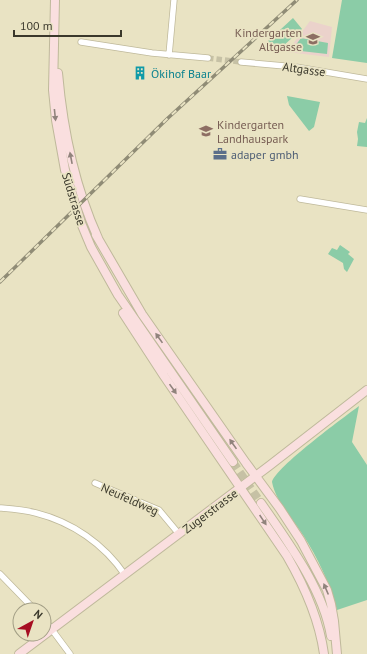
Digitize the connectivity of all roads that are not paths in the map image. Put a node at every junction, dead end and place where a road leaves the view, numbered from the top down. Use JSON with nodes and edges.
{"nodes":[{"id":1,"x":55,"y":0,"type":"edge"},
{"id":2,"x":174,"y":0,"type":"edge"},
{"id":3,"x":54,"y":34,"type":"junction"},
{"id":4,"x":81,"y":42,"type":"dead end"},
{"id":5,"x":169,"y":55,"type":"junction"},
{"id":6,"x":208,"y":58,"type":"tunnel mouth"},
{"id":7,"x":240,"y":62,"type":"tunnel mouth"},
{"id":8,"x":367,"y":79,"type":"edge"},
{"id":9,"x":300,"y":199,"type":"dead end"},
{"id":10,"x":367,"y":210,"type":"edge"},
{"id":11,"x":96,"y":235,"type":"junction"},
{"id":12,"x":91,"y":247,"type":"junction"},
{"id":13,"x":153,"y":345,"type":"junction"},
{"id":14,"x":367,"y":390,"type":"edge"},
{"id":15,"x":233,"y":462,"type":"tunnel mouth"},
{"id":16,"x":256,"y":476,"type":"junction"},
{"id":17,"x":95,"y":483,"type":"dead end"},
{"id":18,"x":240,"y":488,"type":"junction"},
{"id":19,"x":261,"y":504,"type":"tunnel mouth"},
{"id":20,"x":0,"y":508,"type":"edge"},
{"id":21,"x":179,"y":534,"type":"junction"},
{"id":22,"x":0,"y":574,"type":"edge"},
{"id":23,"x":125,"y":575,"type":"junction"},
{"id":24,"x":318,"y":596,"type":"junction"},
{"id":25,"x":27,"y":602,"type":"edge"},
{"id":26,"x":52,"y":629,"type":"joint"},
{"id":27,"x":35,"y":642,"type":"edge"},
{"id":28,"x":19,"y":654,"type":"edge"},
{"id":29,"x":70,"y":654,"type":"edge"},
{"id":30,"x":324,"y":654,"type":"edge"},
{"id":31,"x":328,"y":654,"type":"edge"},
{"id":32,"x":334,"y":654,"type":"edge"},
{"id":33,"x":337,"y":654,"type":"edge"}],
"edges":[{"from":1,"to":3,"type":"main road","name":"Südstrasse"},
{"from":2,"to":5,"type":"street"},
{"from":11,"to":3,"type":"main road","name":"Südstrasse","one_way":true},
{"from":3,"to":12,"type":"main road","name":"Südstrasse","one_way":true},
{"from":4,"to":5,"type":"street"},
{"from":5,"to":6,"type":"street"},
{"from":7,"to":8,"type":"street","name":"Altgasse"},
{"from":9,"to":10,"type":"street"},
{"from":11,"to":13,"type":"main road","name":"Südstrasse"},
{"from":16,"to":11,"type":"main road","one_way":true},
{"from":12,"to":13,"type":"main road","name":"Südstrasse"},
{"from":12,"to":18,"type":"main road","one_way":true},
{"from":13,"to":15,"type":"main road","name":"Südstrasse"},
{"from":14,"to":16,"type":"main road","name":"Zugerstrasse"},
{"from":16,"to":18,"type":"main road","name":"Zugerstrasse"},
{"from":33,"to":16,"type":"main road","one_way":true},
{"from":17,"to":21,"type":"street","name":"Neufeldweg"},
{"from":18,"to":21,"type":"main road","name":"Zugerstrasse"},
{"from":18,"to":30,"type":"main road","one_way":true},
{"from":19,"to":24,"type":"main road"},
{"from":20,"to":23,"type":"street"},
{"from":21,"to":23,"type":"main road","name":"Zugerstrasse"},
{"from":22,"to":25,"type":"street"},
{"from":23,"to":26,"type":"main road","name":"Zugerstrasse"},
{"from":24,"to":31,"type":"main road"},
{"from":24,"to":32,"type":"main road"},
{"from":26,"to":29,"type":"street"},
{"from":27,"to":28,"type":"main road","name":"Zugerstrasse"}]}
